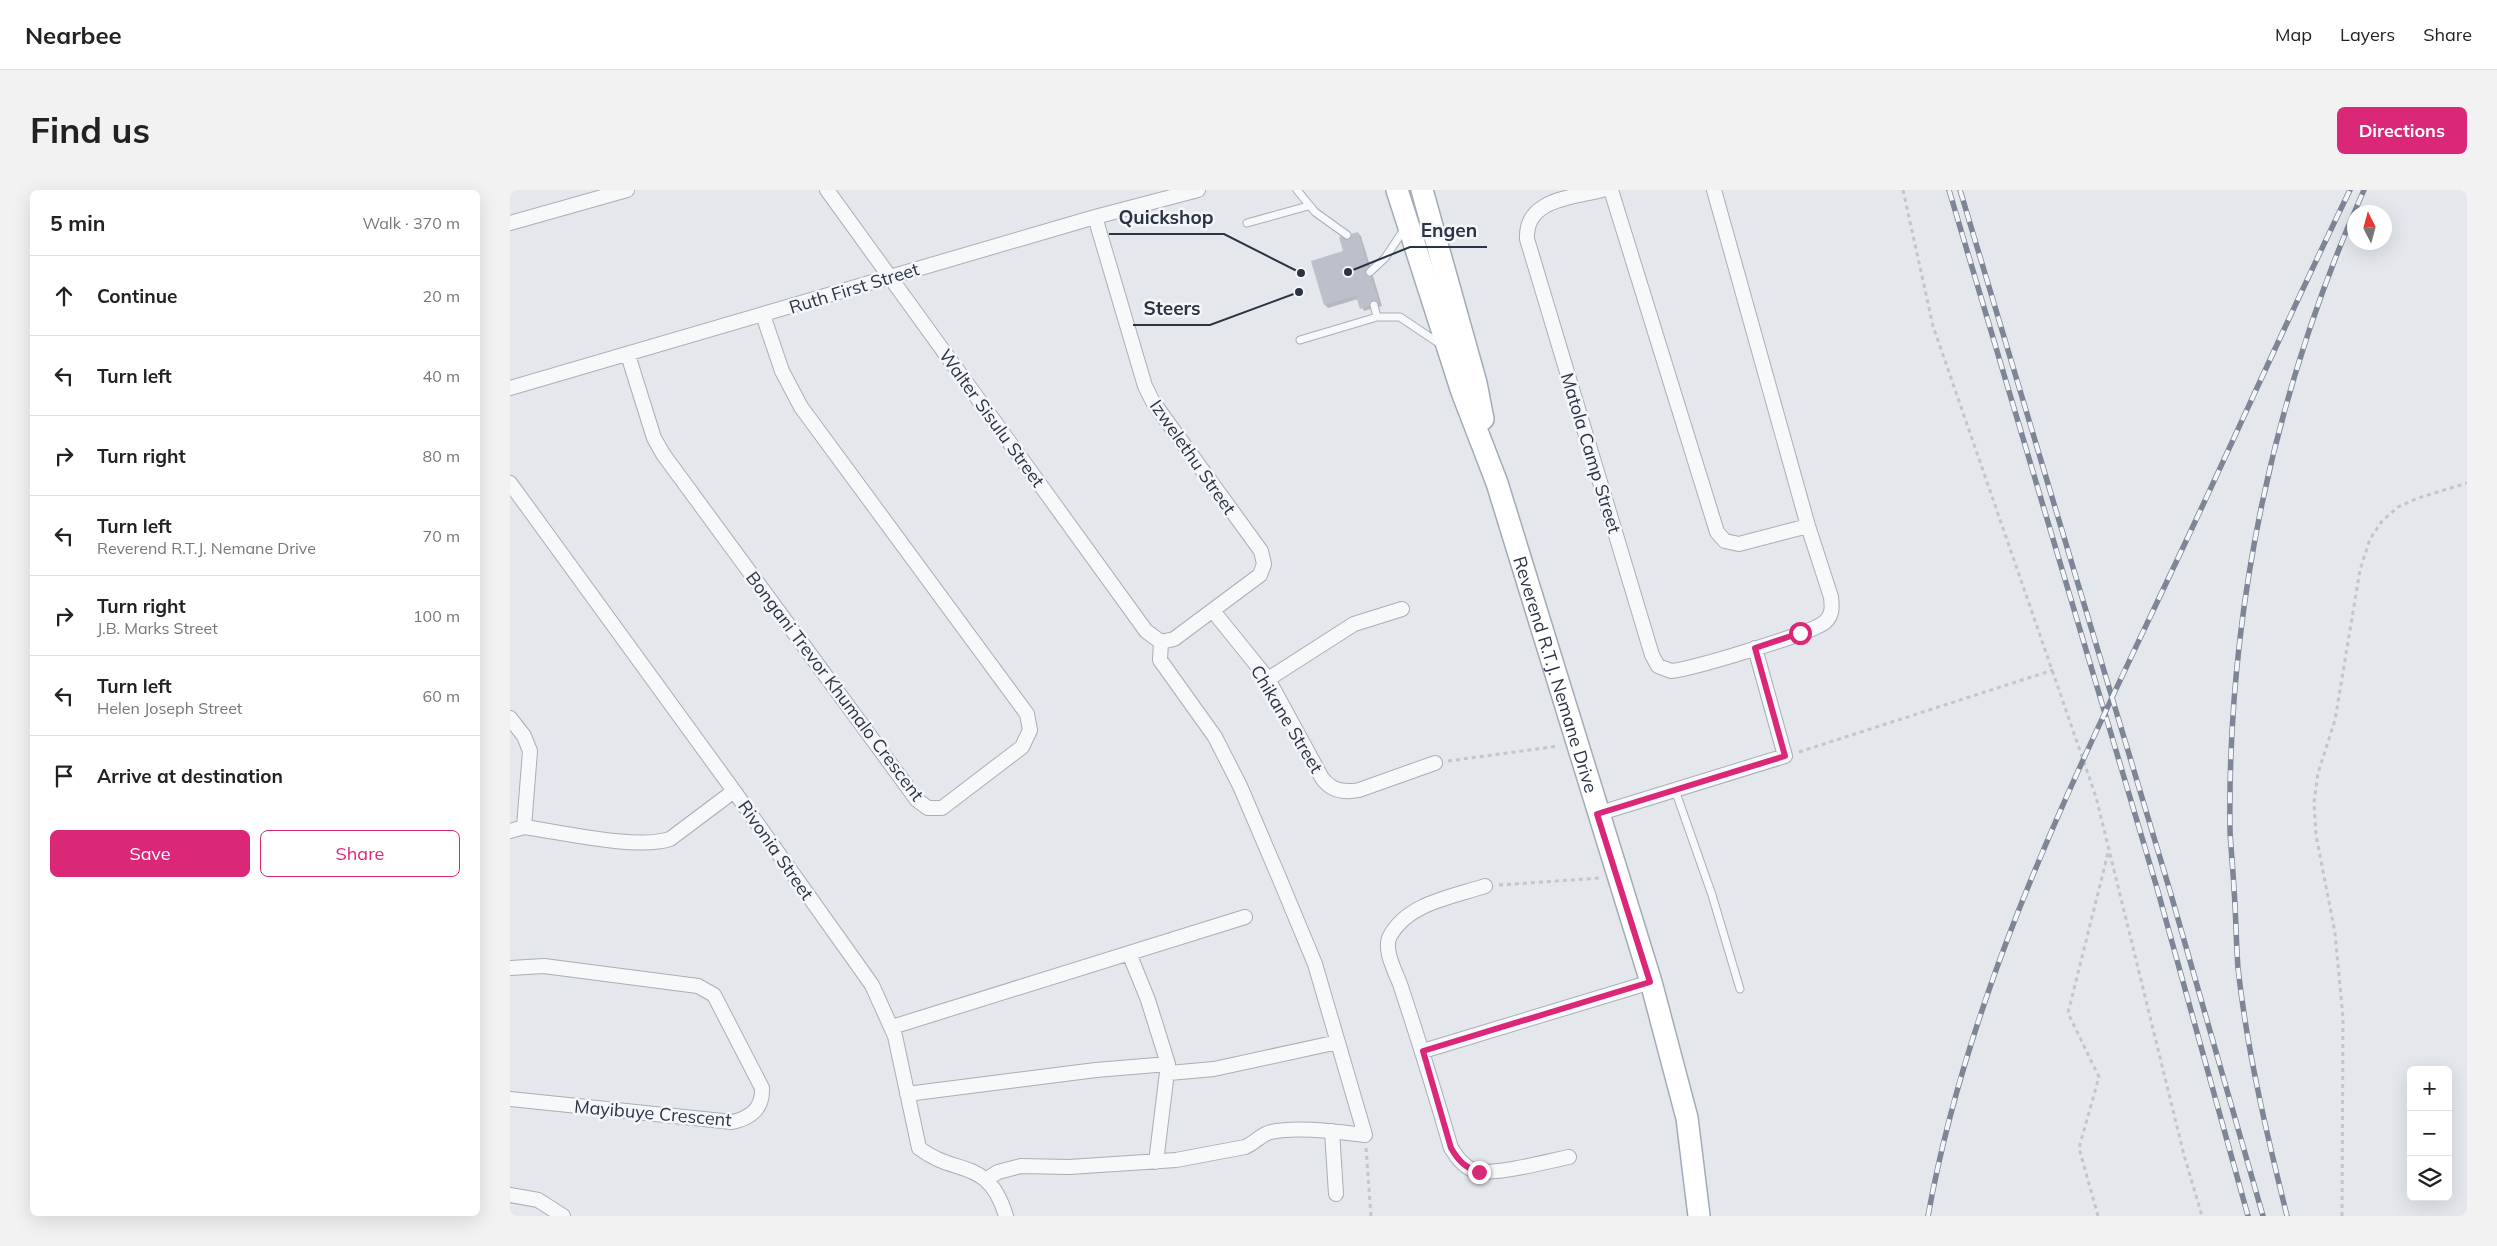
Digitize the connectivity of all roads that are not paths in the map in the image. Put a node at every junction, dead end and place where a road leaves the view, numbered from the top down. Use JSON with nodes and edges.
{"nodes":[{"id":1,"x":627,"y":190,"type":"edge"},
{"id":2,"x":827,"y":190,"type":"edge"},
{"id":3,"x":1198,"y":190,"type":"edge"},
{"id":4,"x":1297,"y":190,"type":"edge"},
{"id":5,"x":1398,"y":190,"type":"edge"},
{"id":6,"x":1422,"y":190,"type":"edge"},
{"id":7,"x":1602,"y":190,"type":"edge"},
{"id":8,"x":1611,"y":190,"type":"edge"},
{"id":9,"x":1714,"y":190,"type":"edge"},
{"id":10,"x":1308,"y":206,"type":"junction"},
{"id":11,"x":1095,"y":217,"type":"junction"},
{"id":12,"x":1247,"y":222,"type":"dead end"},
{"id":13,"x":510,"y":223,"type":"edge"},
{"id":14,"x":1408,"y":223,"type":"junction"},
{"id":15,"x":1347,"y":235,"type":"dead end"},
{"id":16,"x":1370,"y":272,"type":"dead end"},
{"id":17,"x":890,"y":276,"type":"junction"},
{"id":18,"x":1374,"y":305,"type":"dead end"},
{"id":19,"x":763,"y":315,"type":"junction"},
{"id":20,"x":1377,"y":316,"type":"junction"},
{"id":21,"x":1300,"y":340,"type":"dead end"},
{"id":22,"x":1448,"y":350,"type":"junction"},
{"id":23,"x":628,"y":355,"type":"junction"},
{"id":24,"x":510,"y":388,"type":"edge"},
{"id":25,"x":510,"y":483,"type":"edge"},
{"id":26,"x":1497,"y":483,"type":"junction"},
{"id":27,"x":1808,"y":526,"type":"junction"},
{"id":28,"x":1402,"y":609,"type":"dead end"},
{"id":29,"x":1213,"y":610,"type":"junction"},
{"id":30,"x":1161,"y":642,"type":"junction"},
{"id":31,"x":1755,"y":648,"type":"junction"},
{"id":32,"x":1268,"y":680,"type":"junction"},
{"id":33,"x":510,"y":718,"type":"edge"},
{"id":34,"x":1435,"y":763,"type":"road end"},
{"id":35,"x":1675,"y":790,"type":"junction"},
{"id":36,"x":734,"y":791,"type":"junction"},
{"id":37,"x":1597,"y":814,"type":"junction"},
{"id":38,"x":524,"y":827,"type":"junction"},
{"id":39,"x":510,"y":831,"type":"edge"},
{"id":40,"x":1485,"y":886,"type":"road end"},
{"id":41,"x":1245,"y":917,"type":"dead end"},
{"id":42,"x":1128,"y":954,"type":"junction"},
{"id":43,"x":510,"y":968,"type":"edge"},
{"id":44,"x":1650,"y":982,"type":"junction"},
{"id":45,"x":1740,"y":989,"type":"dead end"},
{"id":46,"x":892,"y":1027,"type":"junction"},
{"id":47,"x":1338,"y":1042,"type":"junction"},
{"id":48,"x":1423,"y":1051,"type":"junction"},
{"id":49,"x":1169,"y":1069,"type":"junction"},
{"id":50,"x":907,"y":1094,"type":"junction"},
{"id":51,"x":510,"y":1099,"type":"edge"},
{"id":52,"x":1332,"y":1131,"type":"junction"},
{"id":53,"x":1569,"y":1157,"type":"dead end"},
{"id":54,"x":1156,"y":1162,"type":"junction"},
{"id":55,"x":987,"y":1179,"type":"junction"},
{"id":56,"x":1336,"y":1194,"type":"dead end"},
{"id":57,"x":510,"y":1195,"type":"edge"},
{"id":58,"x":563,"y":1216,"type":"edge"},
{"id":59,"x":1006,"y":1216,"type":"edge"},
{"id":60,"x":1698,"y":1216,"type":"edge"}],
"edges":[{"from":1,"to":13,"type":"street"},
{"from":2,"to":17,"type":"street","name":"Walter Sisulu Street"},
{"from":3,"to":11,"type":"street","name":"Ruth First Street"},
{"from":4,"to":10,"type":"lane"},
{"from":5,"to":14,"type":"main road","name":"Reverend R.T.J. Nemane Drive"},
{"from":6,"to":26,"type":"main road","name":"Reverend R.T.J. Nemane Drive"},
{"from":7,"to":31,"type":"street","name":"Matola Camp Street"},
{"from":8,"to":27,"type":"street"},
{"from":9,"to":27,"type":"street","name":"Matola Camp Street"},
{"from":10,"to":12,"type":"lane"},
{"from":10,"to":15,"type":"lane"},
{"from":11,"to":17,"type":"street","name":"Ruth First Street"},
{"from":11,"to":29,"type":"street","name":"Izwelethu Street"},
{"from":14,"to":16,"type":"lane"},
{"from":14,"to":22,"type":"main road","name":"Reverend R.T.J. Nemane Drive"},
{"from":17,"to":19,"type":"street","name":"Ruth First Street"},
{"from":17,"to":30,"type":"street","name":"Walter Sisulu Street"},
{"from":18,"to":20,"type":"lane"},
{"from":19,"to":23,"type":"street","name":"Ruth First Street"},
{"from":19,"to":23,"type":"street","name":"Bongani Trevor Khumalo Crescent"},
{"from":20,"to":21,"type":"lane"},
{"from":20,"to":22,"type":"lane"},
{"from":22,"to":26,"type":"main road","name":"Reverend R.T.J. Nemane Drive"},
{"from":23,"to":24,"type":"street","name":"Ruth First Street"},
{"from":25,"to":36,"type":"street","name":"Rivonia Street"},
{"from":26,"to":37,"type":"main road","name":"Reverend R.T.J. Nemane Drive"},
{"from":27,"to":31,"type":"street","name":"Matola Camp Street"},
{"from":28,"to":32,"type":"street"},
{"from":29,"to":30,"type":"street","name":"Izwelethu Street"},
{"from":29,"to":32,"type":"street","name":"Chikane Street"},
{"from":30,"to":47,"type":"street"},
{"from":31,"to":35,"type":"street"},
{"from":32,"to":34,"type":"street","name":"Chikane Street"},
{"from":33,"to":38,"type":"street"},
{"from":35,"to":37,"type":"street"},
{"from":35,"to":45,"type":"lane"},
{"from":36,"to":38,"type":"street"},
{"from":36,"to":46,"type":"street","name":"Rivonia Street"},
{"from":37,"to":44,"type":"main road","name":"Reverend R.T.J. Nemane Drive"},
{"from":38,"to":39,"type":"street"},
{"from":40,"to":48,"type":"street"},
{"from":41,"to":42,"type":"street"},
{"from":42,"to":46,"type":"street"},
{"from":42,"to":49,"type":"street"},
{"from":43,"to":51,"type":"street","name":"Mayibuye Crescent"},
{"from":44,"to":48,"type":"street"},
{"from":44,"to":60,"type":"main road","name":"Reverend R.T.J. Nemane Drive"},
{"from":46,"to":50,"type":"street","name":"Rivonia Street"},
{"from":47,"to":49,"type":"street"},
{"from":47,"to":52,"type":"street"},
{"from":48,"to":53,"type":"street"},
{"from":49,"to":50,"type":"street"},
{"from":49,"to":54,"type":"street"},
{"from":50,"to":55,"type":"street","name":"Rivonia Street"},
{"from":52,"to":54,"type":"street"},
{"from":52,"to":56,"type":"street"},
{"from":54,"to":55,"type":"street"},
{"from":55,"to":59,"type":"street"},
{"from":57,"to":58,"type":"street"}]}
